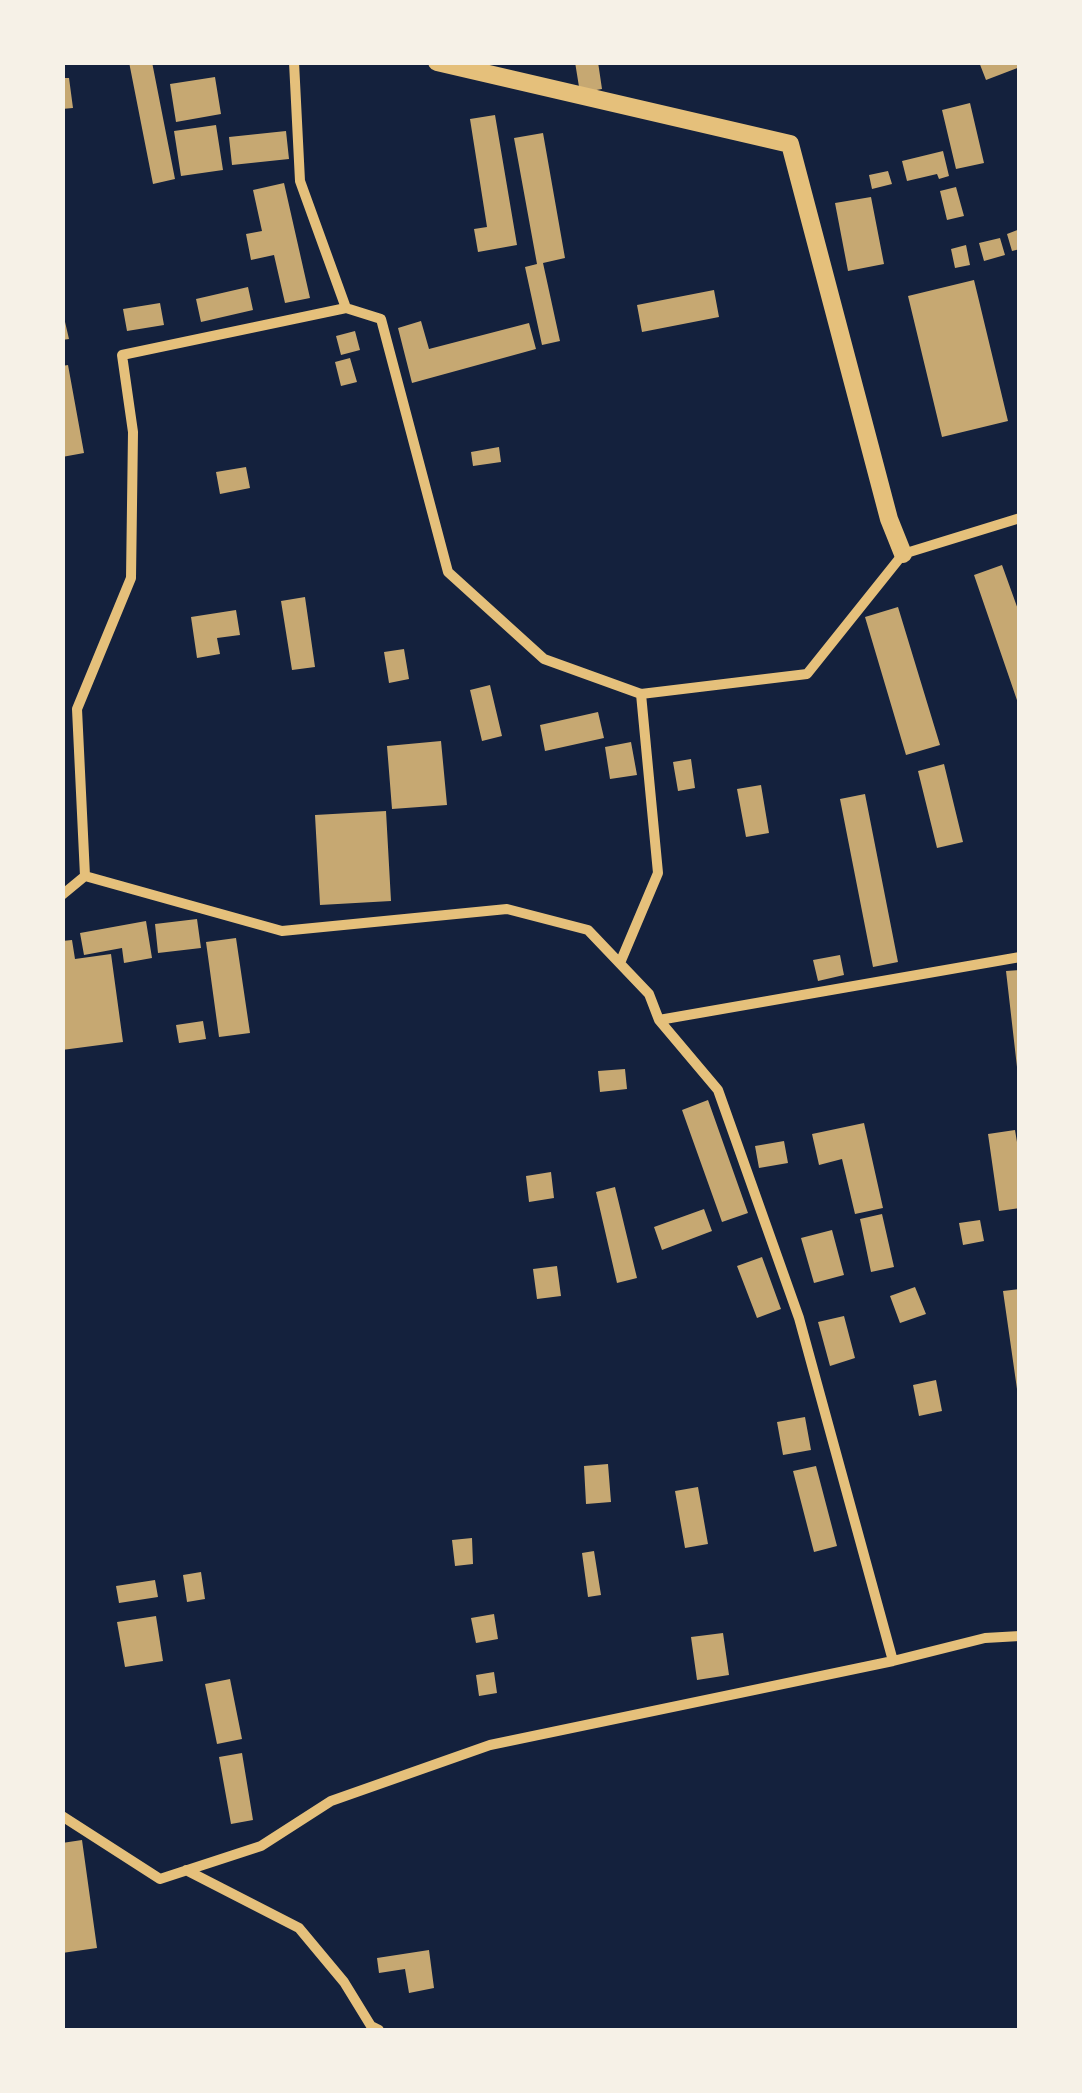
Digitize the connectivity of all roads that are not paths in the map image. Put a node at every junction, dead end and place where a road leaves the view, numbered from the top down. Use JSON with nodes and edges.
{"nodes":[{"id":1,"x":294,"y":62,"type":"edge"},
{"id":2,"x":438,"y":62,"type":"edge"},
{"id":3,"x":346,"y":308,"type":"junction"},
{"id":4,"x":1020,"y":518,"type":"edge"},
{"id":5,"x":903,"y":554,"type":"junction"},
{"id":6,"x":641,"y":694,"type":"junction"},
{"id":7,"x":85,"y":876,"type":"junction"},
{"id":8,"x":62,"y":896,"type":"edge"},
{"id":9,"x":1020,"y":956,"type":"edge"},
{"id":10,"x":620,"y":963,"type":"junction"},
{"id":11,"x":660,"y":1020,"type":"junction"},
{"id":12,"x":1020,"y":1636,"type":"edge"},
{"id":13,"x":893,"y":1661,"type":"junction"},
{"id":14,"x":62,"y":1816,"type":"edge"},
{"id":15,"x":186,"y":1870,"type":"junction"},
{"id":16,"x":380,"y":2030,"type":"edge"}],
"edges":[{"from":1,"to":3,"type":"street"},
{"from":2,"to":5,"type":"street"},
{"from":3,"to":6,"type":"street"},
{"from":3,"to":7,"type":"street"},
{"from":4,"to":5,"type":"street"},
{"from":5,"to":6,"type":"street"},
{"from":6,"to":10,"type":"street"},
{"from":7,"to":8,"type":"street"},
{"from":7,"to":10,"type":"street"},
{"from":9,"to":11,"type":"street"},
{"from":10,"to":11,"type":"street"},
{"from":11,"to":13,"type":"street"},
{"from":12,"to":13,"type":"street"},
{"from":13,"to":15,"type":"street"},
{"from":14,"to":15,"type":"street"},
{"from":15,"to":16,"type":"street"}]}
